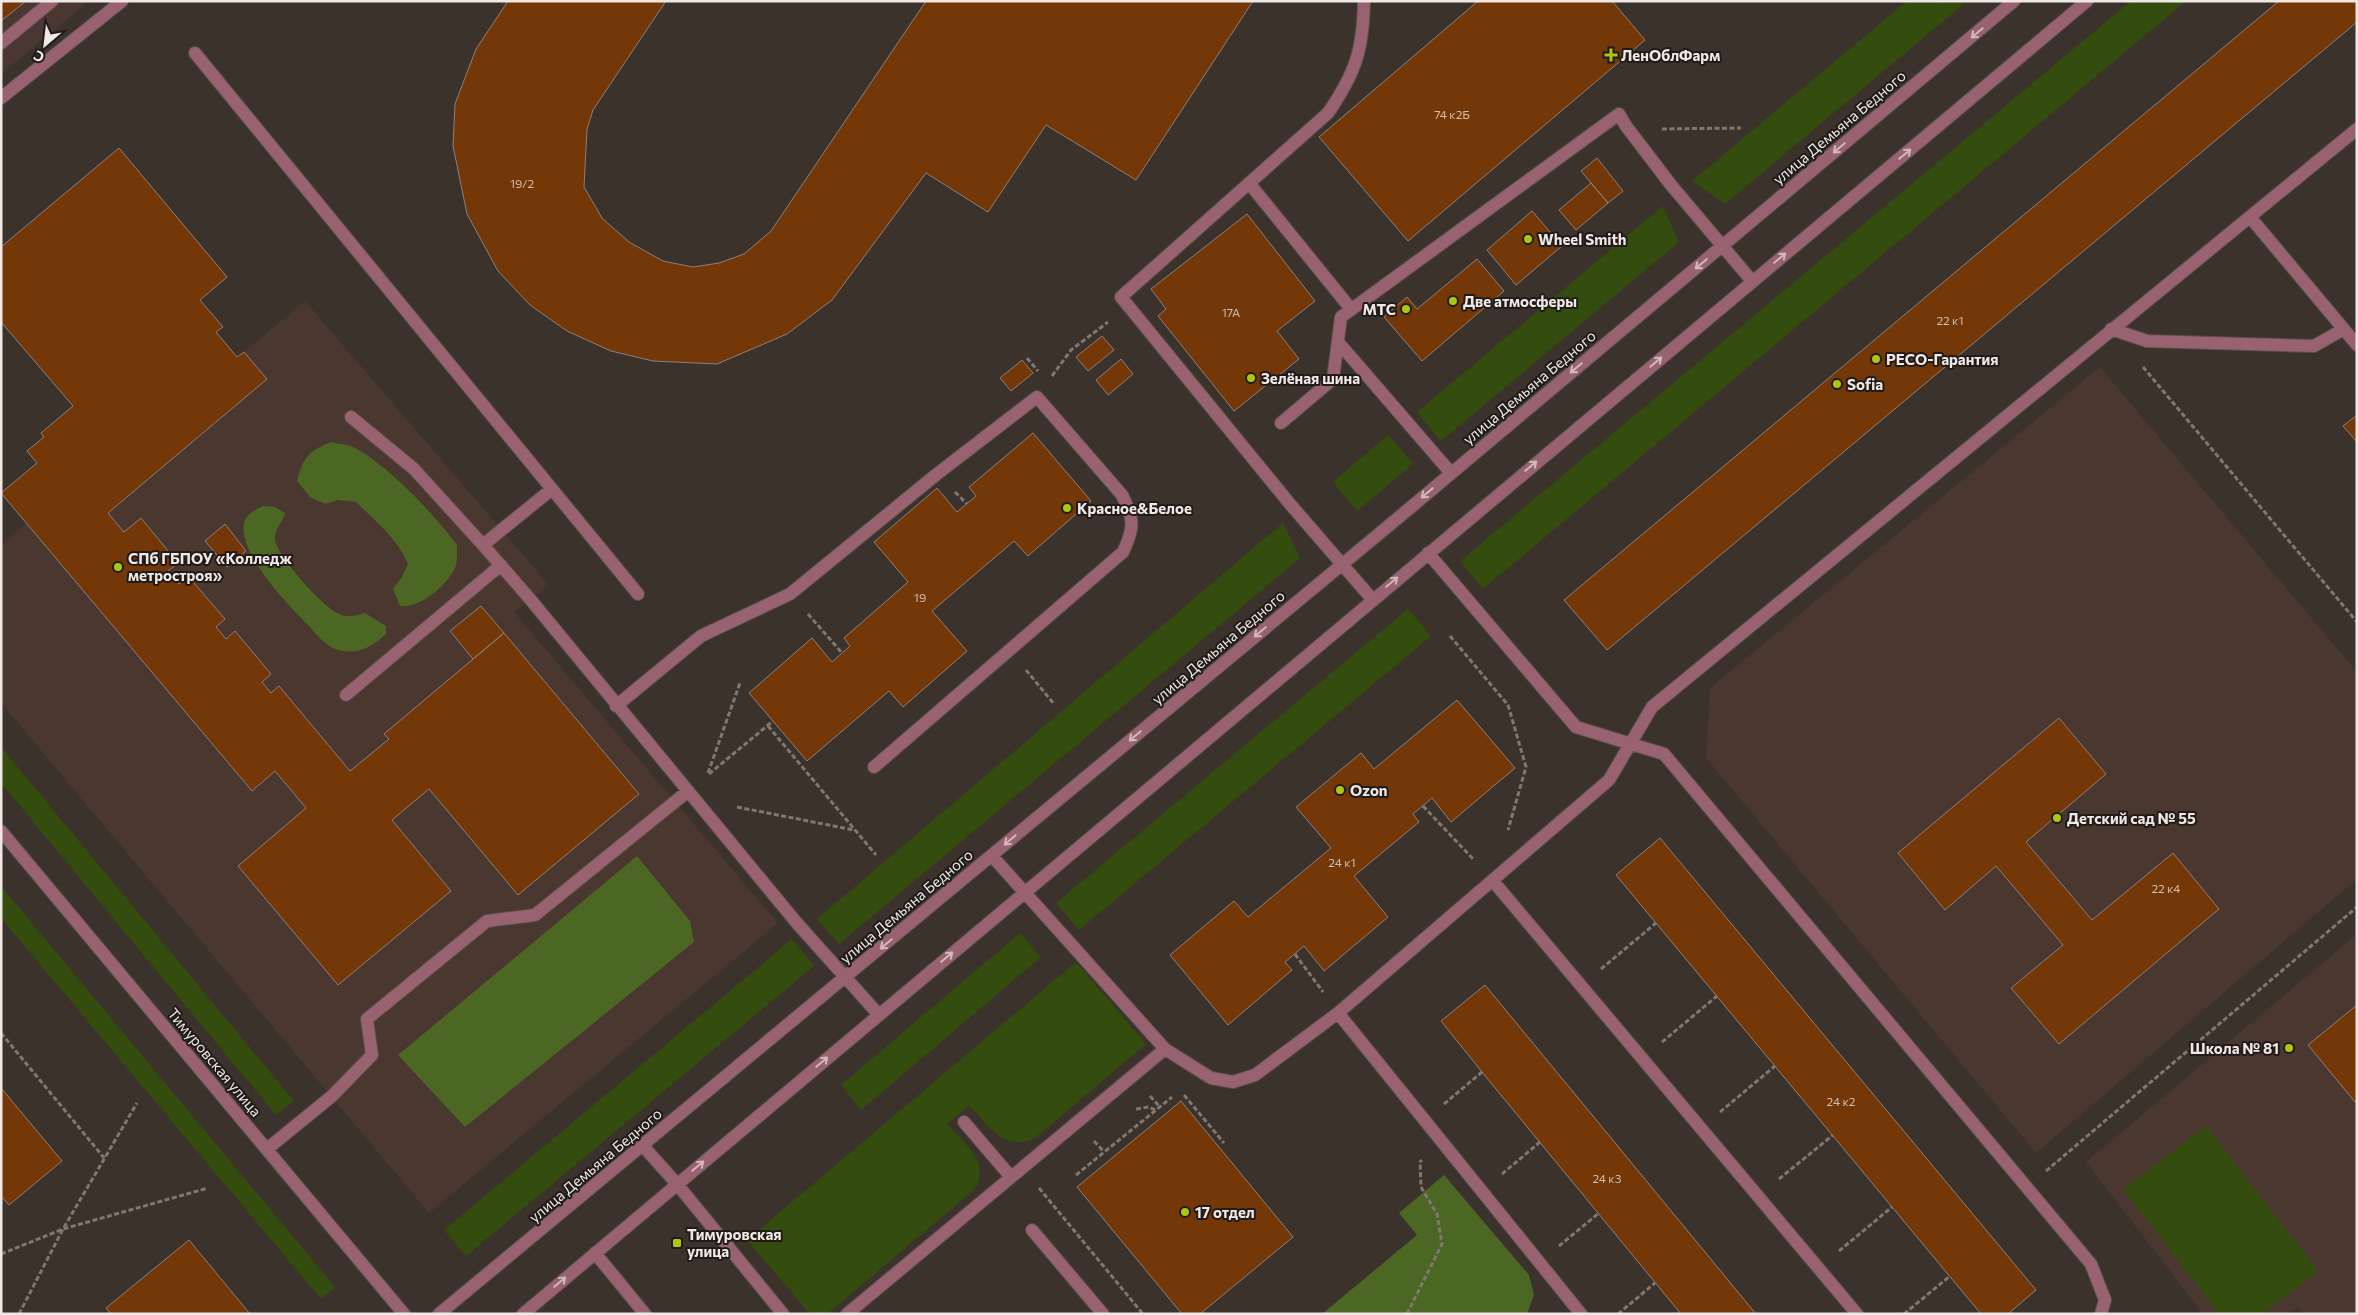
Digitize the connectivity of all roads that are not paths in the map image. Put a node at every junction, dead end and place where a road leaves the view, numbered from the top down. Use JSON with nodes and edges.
{"nodes":[{"id":1,"x":52,"y":1,"type":"edge"},
{"id":2,"x":122,"y":1,"type":"edge"},
{"id":3,"x":1364,"y":1,"type":"edge"},
{"id":4,"x":2014,"y":1,"type":"edge"},
{"id":5,"x":2087,"y":1,"type":"edge"},
{"id":6,"x":1,"y":42,"type":"edge"},
{"id":7,"x":195,"y":53,"type":"dead end"},
{"id":8,"x":1,"y":98,"type":"edge"},
{"id":9,"x":2357,"y":129,"type":"edge"},
{"id":10,"x":1249,"y":183,"type":"junction"},
{"id":11,"x":2250,"y":217,"type":"junction"},
{"id":12,"x":1722,"y":246,"type":"junction"},
{"id":13,"x":1752,"y":282,"type":"junction"},
{"id":14,"x":1351,"y":309,"type":"junction"},
{"id":15,"x":2111,"y":329,"type":"junction"},
{"id":16,"x":2344,"y":330,"type":"junction"},
{"id":17,"x":1338,"y":342,"type":"junction"},
{"id":18,"x":2357,"y":344,"type":"edge"},
{"id":19,"x":351,"y":418,"type":"dead end"},
{"id":20,"x":1281,"y":423,"type":"dead end"},
{"id":21,"x":1451,"y":473,"type":"junction"},
{"id":22,"x":552,"y":489,"type":"junction"},
{"id":23,"x":482,"y":545,"type":"junction"},
{"id":24,"x":1428,"y":552,"type":"junction"},
{"id":25,"x":1342,"y":564,"type":"junction"},
{"id":26,"x":501,"y":566,"type":"junction"},
{"id":27,"x":638,"y":594,"type":"dead end"},
{"id":28,"x":1372,"y":599,"type":"junction"},
{"id":29,"x":346,"y":695,"type":"dead end"},
{"id":30,"x":616,"y":706,"type":"junction"},
{"id":31,"x":1628,"y":743,"type":"junction"},
{"id":32,"x":874,"y":767,"type":"dead end"},
{"id":33,"x":690,"y":795,"type":"junction"},
{"id":34,"x":1,"y":831,"type":"edge"},
{"id":35,"x":992,"y":856,"type":"junction"},
{"id":36,"x":1493,"y":881,"type":"junction"},
{"id":37,"x":1024,"y":892,"type":"junction"},
{"id":38,"x":846,"y":978,"type":"junction"},
{"id":39,"x":1338,"y":1013,"type":"junction"},
{"id":40,"x":878,"y":1015,"type":"junction"},
{"id":41,"x":1165,"y":1049,"type":"junction"},
{"id":42,"x":964,"y":1122,"type":"dead end"},
{"id":43,"x":643,"y":1146,"type":"junction"},
{"id":44,"x":267,"y":1149,"type":"junction"},
{"id":45,"x":1011,"y":1177,"type":"junction"},
{"id":46,"x":677,"y":1184,"type":"junction"},
{"id":47,"x":1032,"y":1230,"type":"dead end"},
{"id":48,"x":595,"y":1253,"type":"junction"},
{"id":49,"x":1578,"y":1313,"type":"edge"},
{"id":50,"x":404,"y":1314,"type":"edge"},
{"id":51,"x":439,"y":1314,"type":"edge"},
{"id":52,"x":523,"y":1314,"type":"edge"},
{"id":53,"x":645,"y":1314,"type":"edge"},
{"id":54,"x":783,"y":1314,"type":"edge"},
{"id":55,"x":847,"y":1314,"type":"edge"},
{"id":56,"x":1103,"y":1314,"type":"edge"},
{"id":57,"x":1857,"y":1314,"type":"edge"},
{"id":58,"x":2101,"y":1314,"type":"edge"}],
"edges":[{"from":1,"to":6,"type":"street"},
{"from":2,"to":8,"type":"street"},
{"from":3,"to":10,"type":"street"},
{"from":4,"to":12,"type":"street","name":"улица Демьяна Бедного","one_way":true},
{"from":13,"to":5,"type":"street","one_way":true},
{"from":7,"to":22,"type":"street"},
{"from":9,"to":11,"type":"street"},
{"from":10,"to":14,"type":"street"},
{"from":10,"to":25,"type":"street"},
{"from":11,"to":15,"type":"street"},
{"from":11,"to":16,"type":"street"},
{"from":12,"to":13,"type":"street"},
{"from":12,"to":14,"type":"street"},
{"from":12,"to":21,"type":"street","name":"улица Демьяна Бедного","one_way":true},
{"from":24,"to":13,"type":"street","one_way":true},
{"from":14,"to":17,"type":"street"},
{"from":15,"to":16,"type":"street"},
{"from":15,"to":31,"type":"street"},
{"from":16,"to":18,"type":"street"},
{"from":17,"to":20,"type":"street"},
{"from":17,"to":21,"type":"street"},
{"from":19,"to":23,"type":"street"},
{"from":21,"to":25,"type":"street","name":"улица Демьяна Бедного","one_way":true},
{"from":22,"to":23,"type":"street"},
{"from":22,"to":27,"type":"street"},
{"from":23,"to":26,"type":"street"},
{"from":28,"to":24,"type":"street","one_way":true},
{"from":24,"to":31,"type":"street"},
{"from":25,"to":28,"type":"street"},
{"from":25,"to":35,"type":"street","name":"улица Демьяна Бедного","one_way":true},
{"from":26,"to":29,"type":"street"},
{"from":26,"to":30,"type":"street"},
{"from":28,"to":37,"type":"street"},
{"from":30,"to":32,"type":"street"},
{"from":30,"to":33,"type":"street"},
{"from":31,"to":36,"type":"street"},
{"from":31,"to":58,"type":"street"},
{"from":33,"to":38,"type":"street"},
{"from":33,"to":44,"type":"street"},
{"from":34,"to":44,"type":"street","name":"Тимуровская улица"},
{"from":35,"to":37,"type":"street"},
{"from":35,"to":38,"type":"street","name":"улица Демьяна Бедного","one_way":true},
{"from":36,"to":39,"type":"street"},
{"from":36,"to":57,"type":"street"},
{"from":40,"to":37,"type":"street","one_way":true},
{"from":37,"to":41,"type":"street"},
{"from":38,"to":40,"type":"street"},
{"from":38,"to":43,"type":"street","name":"улица Демьяна Бедного"},
{"from":39,"to":41,"type":"street"},
{"from":39,"to":49,"type":"street"},
{"from":46,"to":40,"type":"street","one_way":true},
{"from":41,"to":45,"type":"street"},
{"from":42,"to":45,"type":"street"},
{"from":43,"to":46,"type":"street"},
{"from":43,"to":51,"type":"street","name":"улица Демьяна Бедного"},
{"from":44,"to":50,"type":"street","name":"Тимуровская улица"},
{"from":45,"to":55,"type":"street"},
{"from":46,"to":48,"type":"street"},
{"from":46,"to":54,"type":"street"},
{"from":47,"to":56,"type":"street"},
{"from":52,"to":48,"type":"street","one_way":true},
{"from":48,"to":53,"type":"street"}]}
